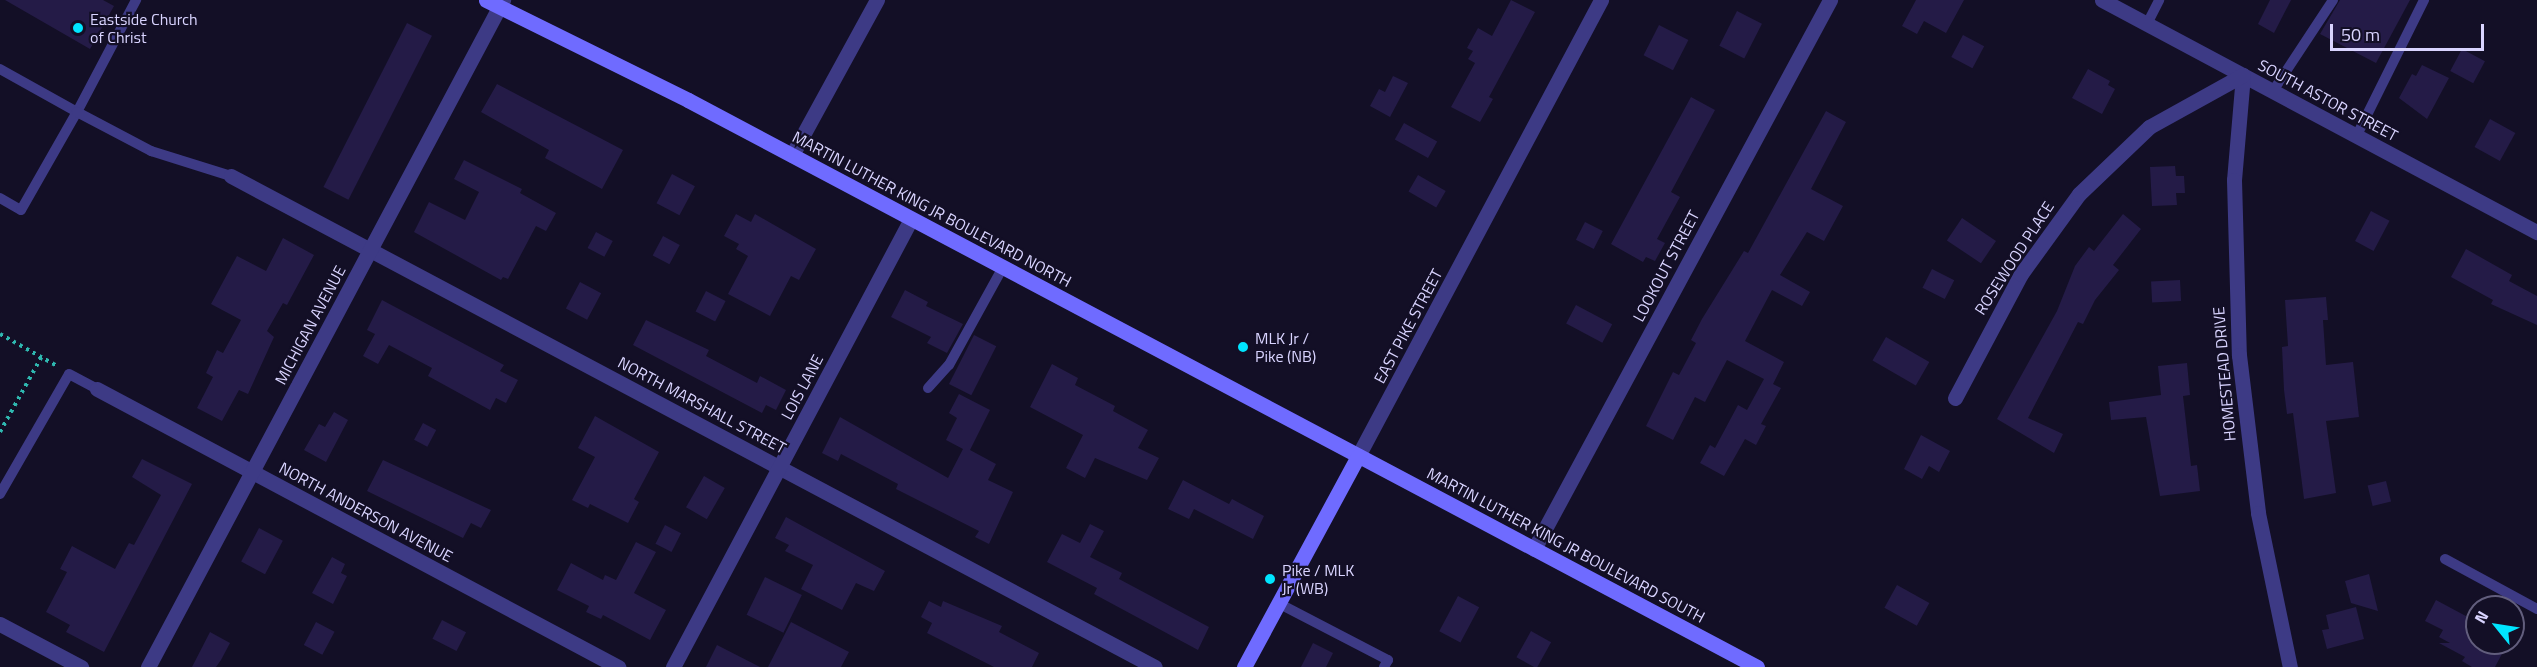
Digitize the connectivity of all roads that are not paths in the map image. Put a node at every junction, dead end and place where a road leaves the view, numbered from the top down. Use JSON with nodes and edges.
{"nodes":[{"id":1,"x":136,"y":0,"type":"edge"},
{"id":2,"x":877,"y":0,"type":"edge"},
{"id":3,"x":1601,"y":0,"type":"edge"},
{"id":4,"x":1830,"y":0,"type":"edge"},
{"id":5,"x":2102,"y":0,"type":"edge"},
{"id":6,"x":2159,"y":0,"type":"edge"},
{"id":7,"x":2333,"y":0,"type":"edge"},
{"id":8,"x":2424,"y":0,"type":"edge"},
{"id":9,"x":496,"y":2,"type":"edge"},
{"id":10,"x":2147,"y":24,"type":"junction"},
{"id":11,"x":0,"y":69,"type":"edge"},
{"id":12,"x":2243,"y":75,"type":"junction"},
{"id":13,"x":2273,"y":91,"type":"junction"},
{"id":14,"x":77,"y":112,"type":"junction"},
{"id":15,"x":2357,"y":135,"type":"junction"},
{"id":16,"x":792,"y":155,"type":"junction"},
{"id":17,"x":231,"y":176,"type":"joint"},
{"id":18,"x":0,"y":198,"type":"edge"},
{"id":19,"x":911,"y":219,"type":"junction"},
{"id":20,"x":2537,"y":232,"type":"edge"},
{"id":21,"x":371,"y":249,"type":"junction"},
{"id":22,"x":1003,"y":267,"type":"junction"},
{"id":23,"x":928,"y":388,"type":"dead end"},
{"id":24,"x":97,"y":389,"type":"joint"},
{"id":25,"x":1955,"y":398,"type":"dead end"},
{"id":26,"x":1358,"y":456,"type":"junction"},
{"id":27,"x":779,"y":466,"type":"junction"},
{"id":28,"x":252,"y":472,"type":"junction"},
{"id":29,"x":0,"y":494,"type":"edge"},
{"id":30,"x":1534,"y":549,"type":"junction"},
{"id":31,"x":2445,"y":559,"type":"dead end"},
{"id":32,"x":1278,"y":603,"type":"junction"},
{"id":33,"x":2537,"y":609,"type":"edge"},
{"id":34,"x":0,"y":624,"type":"edge"},
{"id":35,"x":81,"y":667,"type":"edge"},
{"id":36,"x":148,"y":667,"type":"edge"},
{"id":37,"x":618,"y":667,"type":"edge"},
{"id":38,"x":673,"y":667,"type":"edge"},
{"id":39,"x":1155,"y":667,"type":"edge"},
{"id":40,"x":1244,"y":667,"type":"edge"},
{"id":41,"x":1384,"y":667,"type":"edge"},
{"id":42,"x":1757,"y":667,"type":"edge"},
{"id":43,"x":2290,"y":667,"type":"edge"}],
"edges":[{"from":1,"to":14,"type":"lane"},
{"from":2,"to":16,"type":"street"},
{"from":3,"to":26,"type":"street","name":"EAST PIKE STREET"},
{"from":4,"to":30,"type":"street","name":"LOOKOUT STREET"},
{"from":5,"to":10,"type":"street","name":"SOUTH ASTOR STREET"},
{"from":6,"to":10,"type":"lane"},
{"from":7,"to":13,"type":"lane"},
{"from":8,"to":15,"type":"lane"},
{"from":9,"to":16,"type":"main road","name":"MARTIN LUTHER KING JR BOULEVARD NORTH"},
{"from":9,"to":21,"type":"street","name":"MICHIGAN AVENUE"},
{"from":10,"to":12,"type":"street","name":"SOUTH ASTOR STREET"},
{"from":11,"to":14,"type":"lane"},
{"from":12,"to":13,"type":"street","name":"SOUTH ASTOR STREET"},
{"from":12,"to":25,"type":"street","name":"ROSEWOOD PLACE"},
{"from":12,"to":43,"type":"street","name":"HOMESTEAD DRIVE"},
{"from":13,"to":15,"type":"street","name":"SOUTH ASTOR STREET"},
{"from":14,"to":17,"type":"lane"},
{"from":14,"to":18,"type":"lane"},
{"from":15,"to":20,"type":"street","name":"SOUTH ASTOR STREET"},
{"from":16,"to":19,"type":"main road","name":"MARTIN LUTHER KING JR BOULEVARD NORTH"},
{"from":17,"to":21,"type":"street","name":"NORTH MARSHALL STREET"},
{"from":19,"to":22,"type":"main road","name":"MARTIN LUTHER KING JR BOULEVARD NORTH"},
{"from":19,"to":27,"type":"street","name":"LOIS LANE"},
{"from":21,"to":27,"type":"street","name":"NORTH MARSHALL STREET"},
{"from":21,"to":28,"type":"street","name":"MICHIGAN AVENUE"},
{"from":22,"to":23,"type":"lane"},
{"from":22,"to":26,"type":"main road","name":"MARTIN LUTHER KING JR BOULEVARD NORTH"},
{"from":24,"to":28,"type":"street","name":"NORTH ANDERSON AVENUE"},
{"from":24,"to":29,"type":"lane"},
{"from":26,"to":30,"type":"main road","name":"MARTIN LUTHER KING JR BOULEVARD SOUTH"},
{"from":26,"to":32,"type":"main road","name":"EAST PIKE STREET"},
{"from":27,"to":38,"type":"street","name":"LOIS LANE"},
{"from":27,"to":39,"type":"street","name":"NORTH MARSHALL STREET"},
{"from":28,"to":36,"type":"street","name":"MICHIGAN AVENUE"},
{"from":28,"to":37,"type":"street","name":"NORTH ANDERSON AVENUE"},
{"from":30,"to":42,"type":"main road","name":"MARTIN LUTHER KING JR BOULEVARD SOUTH"},
{"from":31,"to":33,"type":"lane"},
{"from":32,"to":40,"type":"main road","name":"EAST PIKE STREET"},
{"from":32,"to":41,"type":"lane"},
{"from":34,"to":35,"type":"street"}]}
